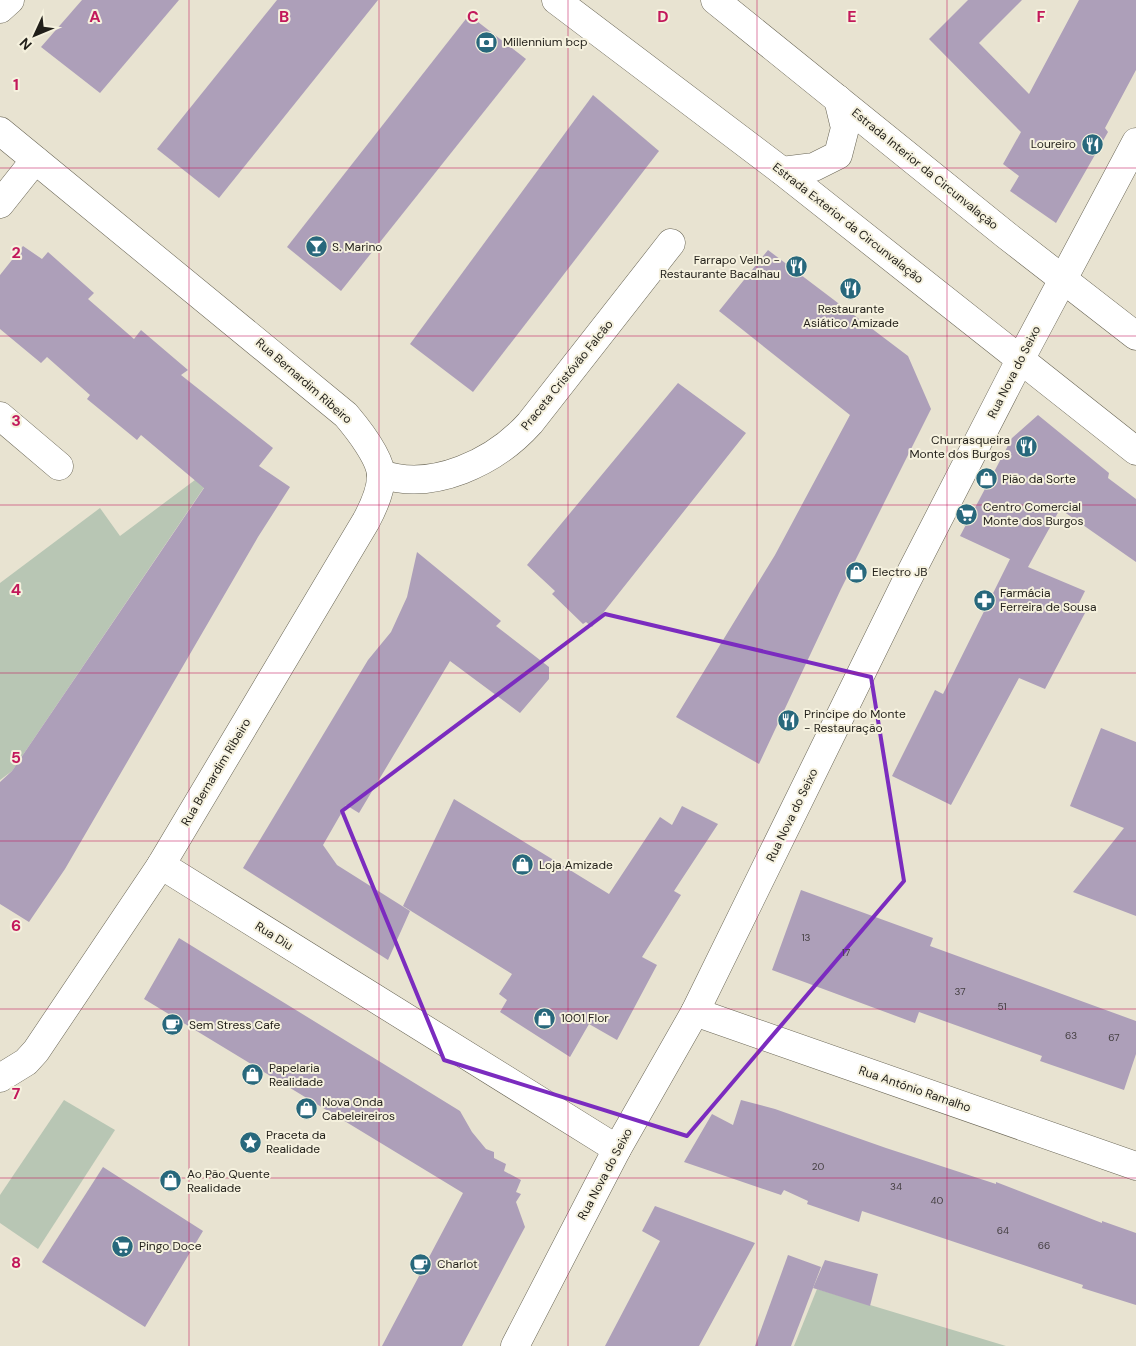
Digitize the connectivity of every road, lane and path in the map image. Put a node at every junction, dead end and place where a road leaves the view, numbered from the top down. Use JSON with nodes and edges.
{"nodes":[{"id":1,"x":10,"y":0,"type":"edge"},
{"id":2,"x":556,"y":0,"type":"edge"},
{"id":3,"x":715,"y":0,"type":"edge"},
{"id":4,"x":0,"y":9,"type":"edge"},
{"id":5,"x":838,"y":99,"type":"junction"},
{"id":6,"x":0,"y":131,"type":"edge"},
{"id":7,"x":1136,"y":142,"type":"edge"},
{"id":8,"x":35,"y":160,"type":"junction"},
{"id":9,"x":782,"y":171,"type":"junction"},
{"id":10,"x":0,"y":204,"type":"edge"},
{"id":11,"x":671,"y":243,"type":"dead end"},
{"id":12,"x":1063,"y":280,"type":"junction"},
{"id":13,"x":1136,"y":336,"type":"edge"},
{"id":14,"x":1020,"y":360,"type":"junction"},
{"id":15,"x":0,"y":416,"type":"edge"},
{"id":16,"x":1136,"y":451,"type":"edge"},
{"id":17,"x":59,"y":466,"type":"dead end"},
{"id":18,"x":381,"y":474,"type":"junction"},
{"id":19,"x":161,"y":865,"type":"junction"},
{"id":20,"x":695,"y":1012,"type":"junction"},
{"id":21,"x":0,"y":1078,"type":"edge"},
{"id":22,"x":617,"y":1149,"type":"junction"},
{"id":23,"x":1136,"y":1166,"type":"edge"},
{"id":24,"x":515,"y":1346,"type":"edge"}],
"edges":[{"from":1,"to":4,"type":"street"},
{"from":2,"to":9,"type":"street","name":"Estrada Exterior da Circunvalação"},
{"from":3,"to":5,"type":"street","name":"Estrada Interior da Circunvalação"},
{"from":5,"to":9,"type":"street"},
{"from":5,"to":12,"type":"street","name":"Estrada Interior da Circunvalação"},
{"from":6,"to":8,"type":"street","name":"Rua Bernardim Ribeiro"},
{"from":7,"to":12,"type":"street","name":"Rua Nova do Seixo"},
{"from":8,"to":10,"type":"street"},
{"from":8,"to":18,"type":"street","name":"Rua Bernardim Ribeiro"},
{"from":9,"to":14,"type":"street","name":"Estrada Exterior da Circunvalação"},
{"from":11,"to":18,"type":"street","name":"Praceta Cristóvão Falcão"},
{"from":12,"to":13,"type":"street","name":"Estrada Interior da Circunvalação"},
{"from":12,"to":14,"type":"street","name":"Rua Nova do Seixo"},
{"from":14,"to":16,"type":"street","name":"Estrada Exterior da Circunvalação"},
{"from":14,"to":20,"type":"street","name":"Rua Nova do Seixo"},
{"from":15,"to":17,"type":"street"},
{"from":18,"to":19,"type":"street","name":"Rua Bernardim Ribeiro"},
{"from":19,"to":21,"type":"street"},
{"from":19,"to":22,"type":"street","name":"Rua Diu"},
{"from":20,"to":22,"type":"street","name":"Rua Nova do Seixo"},
{"from":20,"to":23,"type":"street","name":"Rua António Ramalho"},
{"from":22,"to":24,"type":"street","name":"Rua Nova do Seixo"}]}
